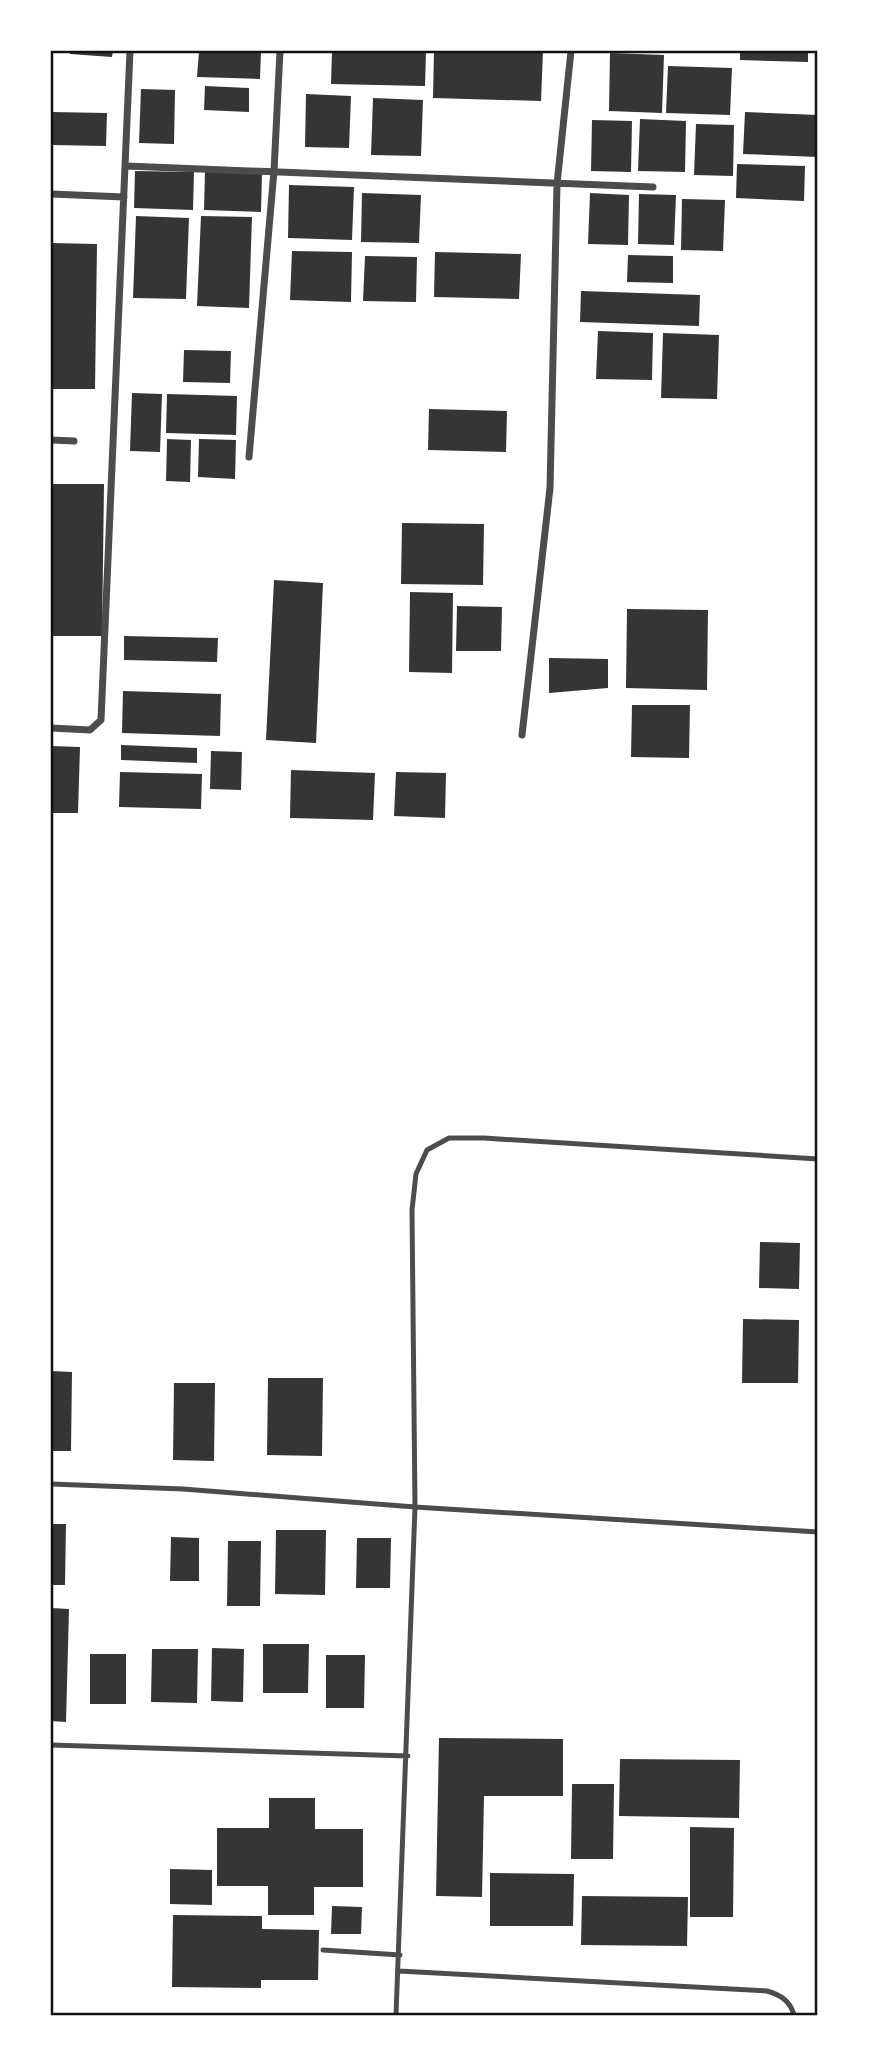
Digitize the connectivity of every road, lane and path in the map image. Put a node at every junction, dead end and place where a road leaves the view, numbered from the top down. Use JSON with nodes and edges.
{"nodes":[{"id":1,"x":130,"y":51,"type":"edge"},
{"id":2,"x":280,"y":51,"type":"edge"},
{"id":3,"x":571,"y":51,"type":"edge"},
{"id":4,"x":126,"y":166,"type":"junction"},
{"id":5,"x":274,"y":171,"type":"junction"},
{"id":6,"x":557,"y":184,"type":"junction"},
{"id":7,"x":653,"y":187,"type":"dead end"},
{"id":8,"x":51,"y":194,"type":"edge"},
{"id":9,"x":124,"y":197,"type":"junction"},
{"id":10,"x":51,"y":440,"type":"edge"},
{"id":11,"x":74,"y":441,"type":"dead end"},
{"id":12,"x":249,"y":457,"type":"dead end"},
{"id":13,"x":51,"y":728,"type":"edge"},
{"id":14,"x":522,"y":735,"type":"dead end"},
{"id":15,"x":818,"y":1159,"type":"edge"},
{"id":16,"x":51,"y":1484,"type":"edge"},
{"id":17,"x":415,"y":1507,"type":"junction"},
{"id":18,"x":818,"y":1532,"type":"edge"},
{"id":19,"x":51,"y":1745,"type":"edge"},
{"id":20,"x":408,"y":1756,"type":"junction"},
{"id":21,"x":323,"y":1950,"type":"dead end"},
{"id":22,"x":400,"y":1955,"type":"junction"},
{"id":23,"x":399,"y":1971,"type":"junction"},
{"id":24,"x":396,"y":2015,"type":"edge"},
{"id":25,"x":794,"y":2015,"type":"edge"}],
"edges":[{"from":1,"to":4,"type":"street"},
{"from":2,"to":5,"type":"street"},
{"from":3,"to":6,"type":"street"},
{"from":4,"to":5,"type":"street"},
{"from":4,"to":9,"type":"street"},
{"from":5,"to":6,"type":"street"},
{"from":5,"to":12,"type":"street"},
{"from":6,"to":7,"type":"street"},
{"from":6,"to":14,"type":"street"},
{"from":8,"to":9,"type":"street"},
{"from":9,"to":13,"type":"street"},
{"from":10,"to":11,"type":"street"},
{"from":15,"to":17,"type":"lane"},
{"from":16,"to":17,"type":"lane"},
{"from":17,"to":18,"type":"lane"},
{"from":17,"to":20,"type":"lane"},
{"from":19,"to":20,"type":"lane"},
{"from":20,"to":22,"type":"lane"},
{"from":21,"to":22,"type":"lane"},
{"from":22,"to":23,"type":"lane"},
{"from":23,"to":24,"type":"lane"},
{"from":23,"to":25,"type":"lane"}]}
